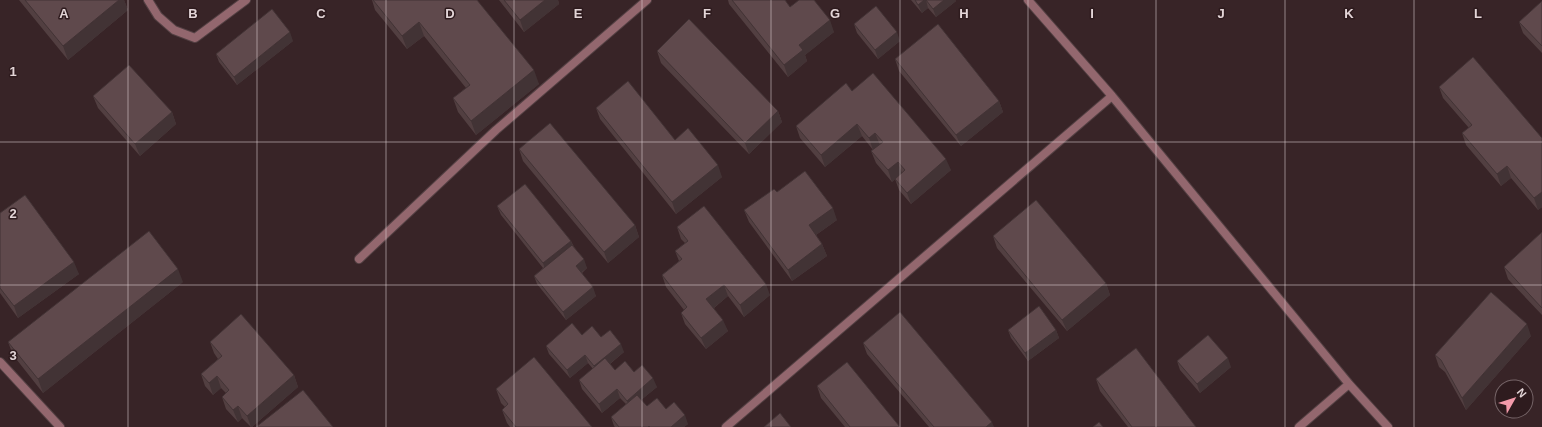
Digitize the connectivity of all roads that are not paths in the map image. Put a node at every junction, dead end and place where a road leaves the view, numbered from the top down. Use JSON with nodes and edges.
{"nodes":[{"id":1,"x":148,"y":0,"type":"edge"},
{"id":2,"x":246,"y":0,"type":"edge"},
{"id":3,"x":647,"y":0,"type":"edge"},
{"id":4,"x":1028,"y":0,"type":"edge"},
{"id":5,"x":1112,"y":96,"type":"junction"},
{"id":6,"x":359,"y":259,"type":"dead end"},
{"id":7,"x":0,"y":362,"type":"edge"},
{"id":8,"x":1349,"y":384,"type":"junction"},
{"id":9,"x":60,"y":427,"type":"edge"},
{"id":10,"x":726,"y":427,"type":"edge"},
{"id":11,"x":1299,"y":427,"type":"edge"},
{"id":12,"x":1388,"y":427,"type":"edge"}],
"edges":[{"from":1,"to":2,"type":"street"},
{"from":3,"to":6,"type":"street"},
{"from":4,"to":5,"type":"street"},
{"from":5,"to":8,"type":"street"},
{"from":5,"to":10,"type":"street"},
{"from":7,"to":9,"type":"street"},
{"from":8,"to":11,"type":"street"},
{"from":8,"to":12,"type":"street"}]}
